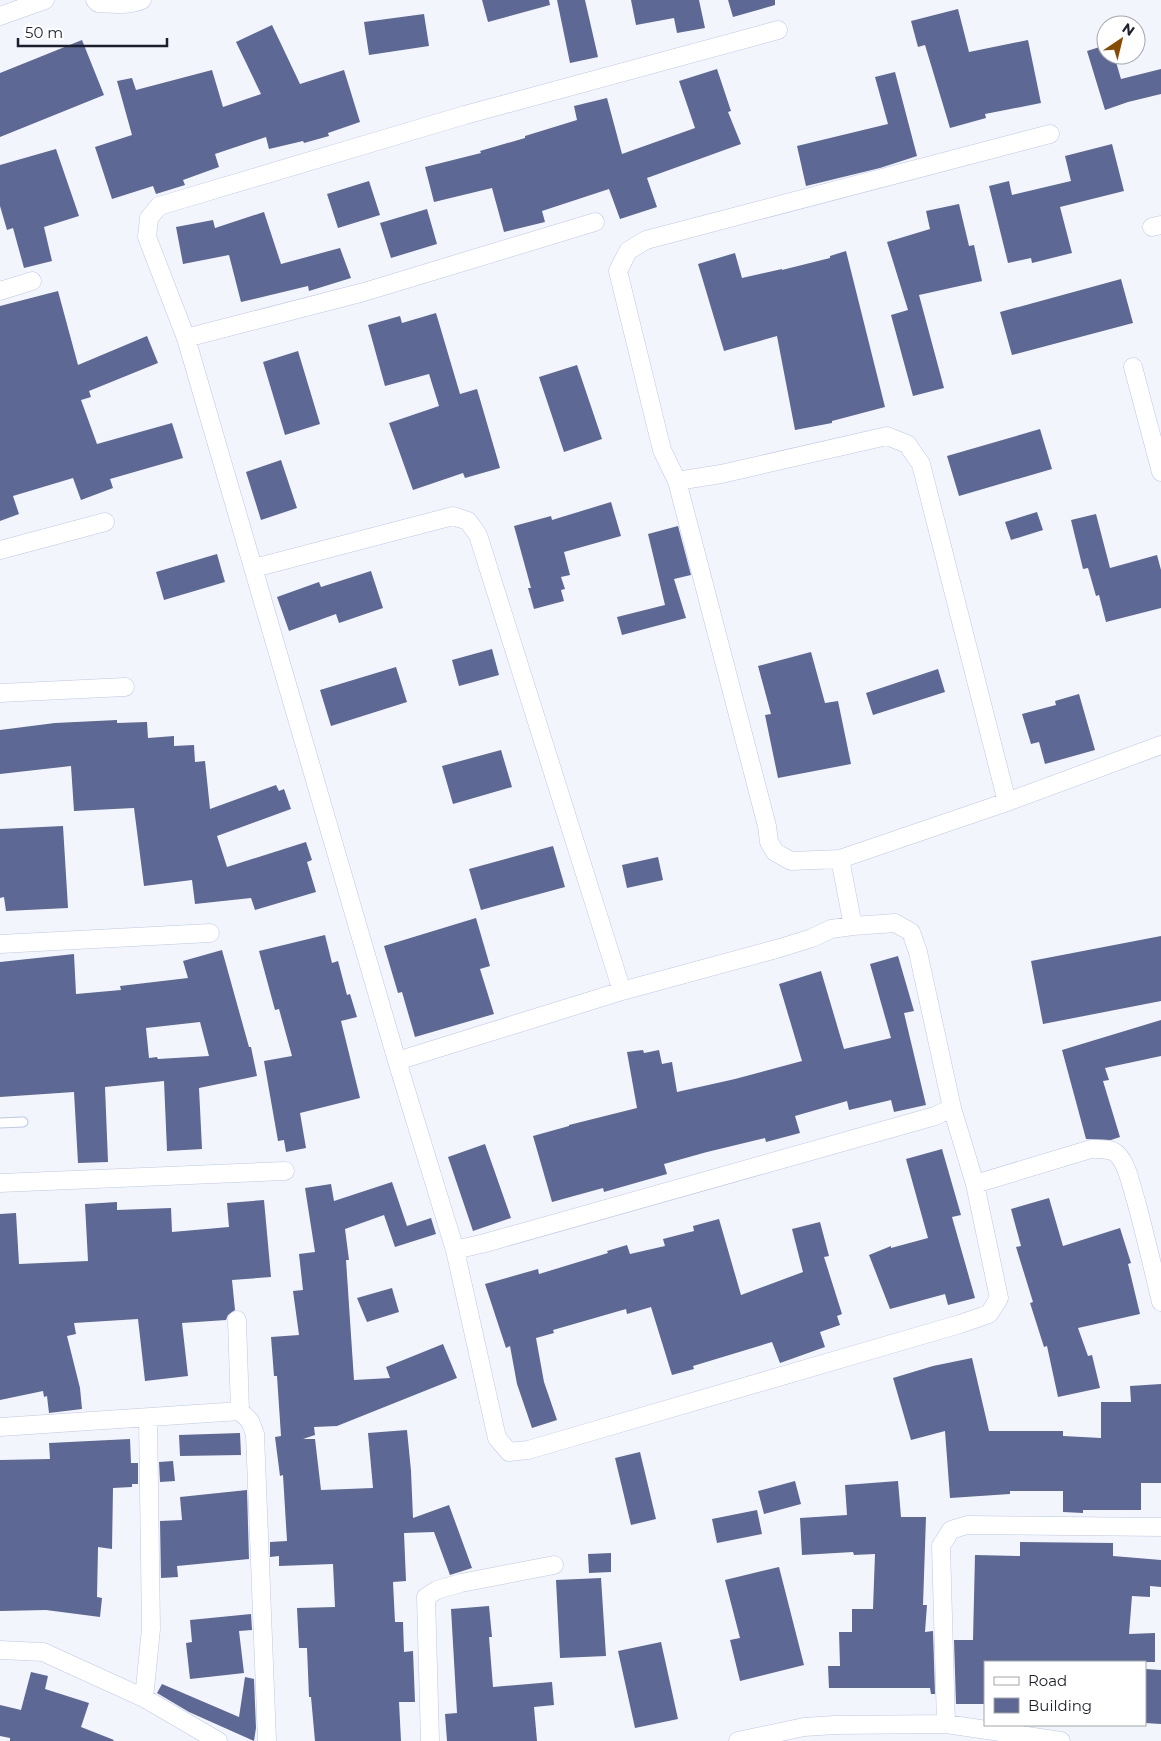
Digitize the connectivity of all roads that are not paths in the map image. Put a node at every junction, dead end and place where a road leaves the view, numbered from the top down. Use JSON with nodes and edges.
{"nodes":[{"id":1,"x":46,"y":0,"type":"edge"},
{"id":2,"x":96,"y":0,"type":"edge"},
{"id":3,"x":142,"y":0,"type":"edge"},
{"id":4,"x":0,"y":16,"type":"edge"},
{"id":5,"x":778,"y":30,"type":"dead end"},
{"id":6,"x":1050,"y":134,"type":"dead end"},
{"id":7,"x":595,"y":222,"type":"dead end"},
{"id":8,"x":32,"y":281,"type":"dead end"},
{"id":9,"x":0,"y":291,"type":"edge"},
{"id":10,"x":186,"y":338,"type":"junction"},
{"id":11,"x":1134,"y":367,"type":"dead end"},
{"id":12,"x":1161,"y":472,"type":"edge"},
{"id":13,"x":677,"y":481,"type":"junction"},
{"id":14,"x":104,"y":522,"type":"dead end"},
{"id":15,"x":0,"y":550,"type":"edge"},
{"id":16,"x":254,"y":568,"type":"junction"},
{"id":17,"x":125,"y":687,"type":"dead end"},
{"id":18,"x":0,"y":693,"type":"edge"},
{"id":19,"x":1161,"y":745,"type":"edge"},
{"id":20,"x":1007,"y":802,"type":"junction"},
{"id":21,"x":840,"y":859,"type":"junction"},
{"id":22,"x":853,"y":926,"type":"junction"},
{"id":23,"x":210,"y":933,"type":"dead end"},
{"id":24,"x":0,"y":944,"type":"edge"},
{"id":25,"x":622,"y":991,"type":"junction"},
{"id":26,"x":398,"y":1061,"type":"junction"},
{"id":27,"x":952,"y":1108,"type":"junction"},
{"id":28,"x":23,"y":1122,"type":"dead end"},
{"id":29,"x":0,"y":1123,"type":"edge"},
{"id":30,"x":285,"y":1171,"type":"dead end"},
{"id":31,"x":0,"y":1183,"type":"edge"},
{"id":32,"x":975,"y":1184,"type":"junction"},
{"id":33,"x":1154,"y":1241,"type":"edge"},
{"id":34,"x":455,"y":1250,"type":"junction"},
{"id":35,"x":1161,"y":1302,"type":"edge"},
{"id":36,"x":237,"y":1320,"type":"dead end"},
{"id":37,"x":240,"y":1411,"type":"junction"},
{"id":38,"x":148,"y":1418,"type":"junction"},
{"id":39,"x":0,"y":1427,"type":"edge"},
{"id":40,"x":1161,"y":1527,"type":"edge"},
{"id":41,"x":554,"y":1565,"type":"dead end"},
{"id":42,"x":0,"y":1650,"type":"edge"},
{"id":43,"x":144,"y":1698,"type":"junction"},
{"id":44,"x":946,"y":1724,"type":"junction"},
{"id":45,"x":1025,"y":1738,"type":"edge"},
{"id":46,"x":218,"y":1741,"type":"edge"},
{"id":47,"x":266,"y":1741,"type":"edge"},
{"id":48,"x":430,"y":1741,"type":"edge"},
{"id":49,"x":738,"y":1741,"type":"edge"},
{"id":50,"x":1061,"y":1741,"type":"edge"}],
"edges":[{"from":1,"to":4,"type":"street"},
{"from":2,"to":3,"type":"street"},
{"from":5,"to":10,"type":"street"},
{"from":6,"to":13,"type":"street"},
{"from":7,"to":10,"type":"street"},
{"from":8,"to":9,"type":"street"},
{"from":10,"to":16,"type":"street"},
{"from":11,"to":12,"type":"street"},
{"from":13,"to":20,"type":"street"},
{"from":13,"to":21,"type":"street"},
{"from":14,"to":15,"type":"street"},
{"from":16,"to":25,"type":"street"},
{"from":16,"to":26,"type":"street"},
{"from":17,"to":18,"type":"street"},
{"from":19,"to":20,"type":"street"},
{"from":20,"to":21,"type":"street"},
{"from":21,"to":22,"type":"street"},
{"from":22,"to":25,"type":"street"},
{"from":22,"to":27,"type":"street"},
{"from":23,"to":24,"type":"street"},
{"from":25,"to":26,"type":"street"},
{"from":26,"to":34,"type":"street"},
{"from":27,"to":32,"type":"street"},
{"from":27,"to":34,"type":"street"},
{"from":28,"to":29,"type":"lane"},
{"from":30,"to":31,"type":"street"},
{"from":32,"to":33,"type":"street"},
{"from":32,"to":34,"type":"street"},
{"from":33,"to":35,"type":"street"},
{"from":36,"to":37,"type":"street"},
{"from":37,"to":38,"type":"street"},
{"from":37,"to":47,"type":"street"},
{"from":38,"to":39,"type":"street"},
{"from":38,"to":43,"type":"street"},
{"from":40,"to":44,"type":"street"},
{"from":41,"to":48,"type":"street"},
{"from":42,"to":43,"type":"street"},
{"from":43,"to":46,"type":"street"},
{"from":44,"to":45,"type":"street"},
{"from":44,"to":49,"type":"street"},
{"from":45,"to":50,"type":"street"}]}
